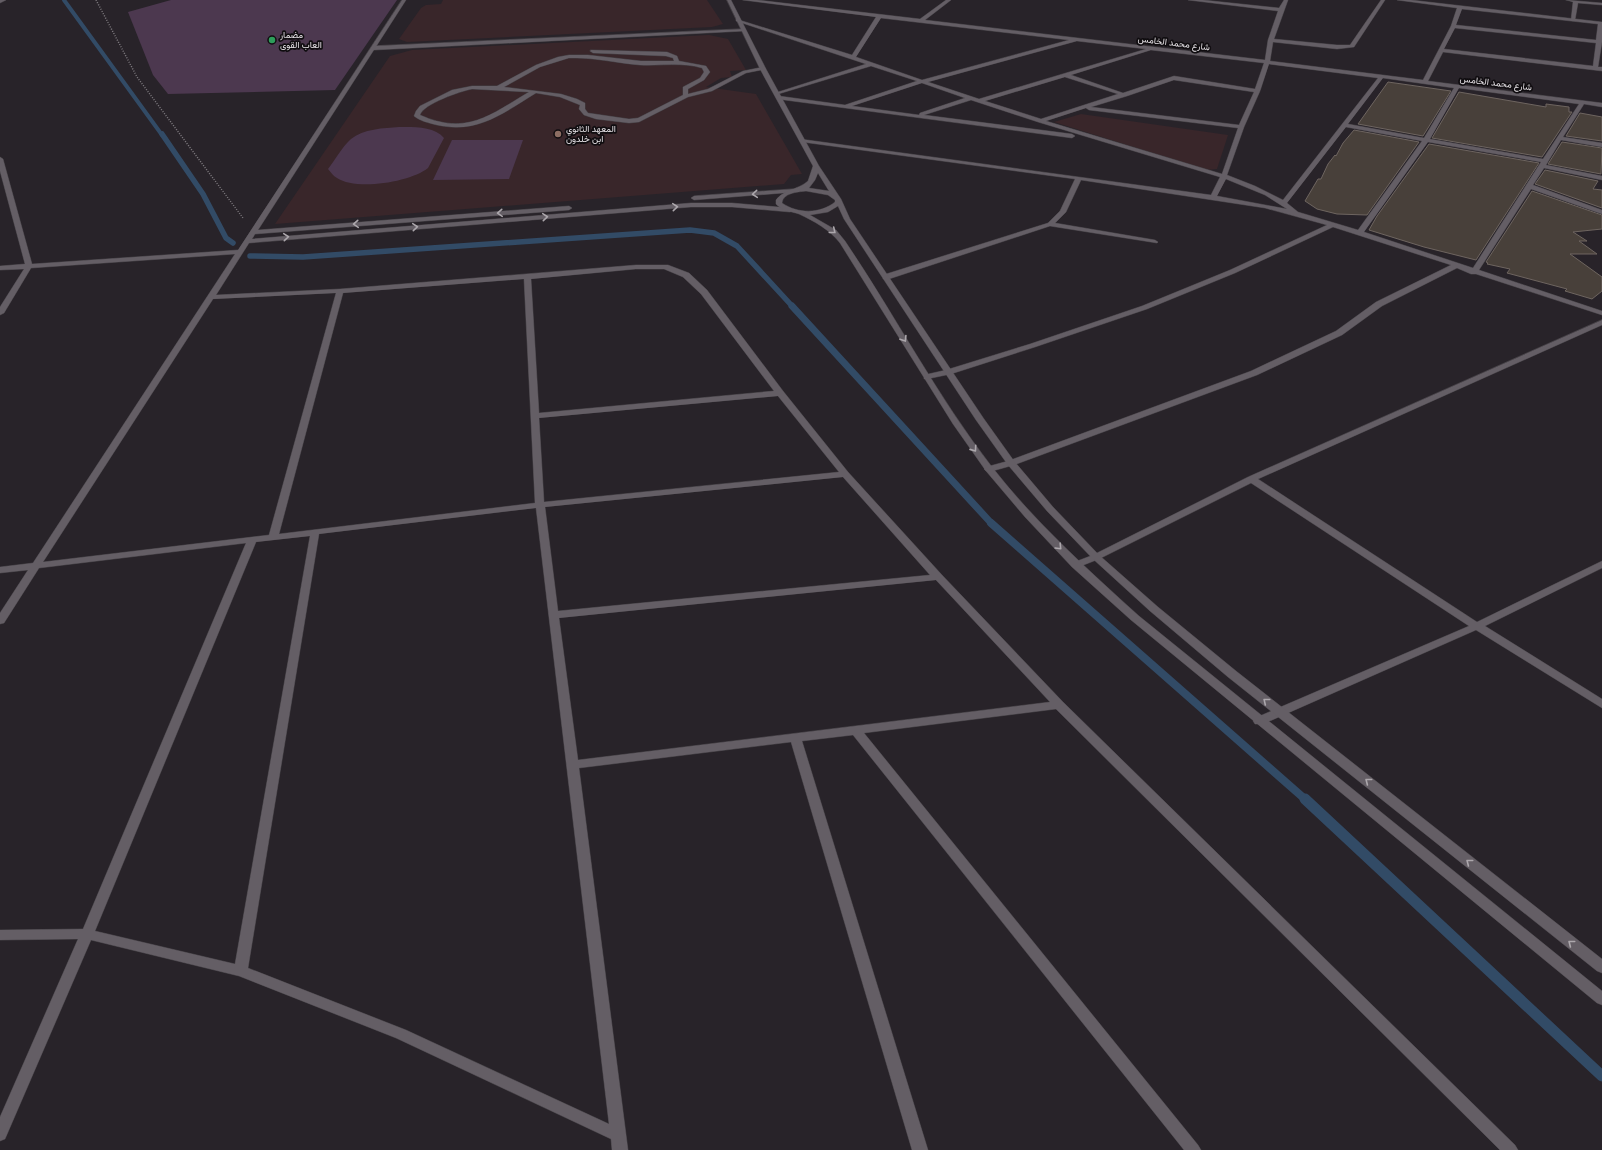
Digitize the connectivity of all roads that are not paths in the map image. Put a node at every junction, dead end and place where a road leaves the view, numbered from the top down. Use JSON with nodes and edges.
{"nodes":[{"id":1,"x":4,"y":0,"type":"edge"},
{"id":2,"x":404,"y":0,"type":"edge"},
{"id":3,"x":729,"y":0,"type":"edge"},
{"id":4,"x":744,"y":0,"type":"edge"},
{"id":5,"x":949,"y":0,"type":"edge"},
{"id":6,"x":1190,"y":0,"type":"edge"},
{"id":7,"x":1286,"y":0,"type":"edge"},
{"id":8,"x":1383,"y":0,"type":"edge"},
{"id":9,"x":1399,"y":0,"type":"edge"},
{"id":10,"x":1568,"y":0,"type":"edge"},
{"id":11,"x":755,"y":1,"type":"edge"},
{"id":12,"x":1576,"y":1,"type":"edge"},
{"id":13,"x":0,"y":2,"type":"edge"},
{"id":14,"x":1602,"y":4,"type":"edge"},
{"id":15,"x":1460,"y":7,"type":"junction"},
{"id":16,"x":1281,"y":10,"type":"junction"},
{"id":17,"x":880,"y":15,"type":"junction"},
{"id":18,"x":738,"y":20,"type":"junction"},
{"id":19,"x":922,"y":20,"type":"junction"},
{"id":20,"x":1573,"y":20,"type":"junction"},
{"id":21,"x":1601,"y":23,"type":"edge"},
{"id":22,"x":1453,"y":26,"type":"junction"},
{"id":23,"x":743,"y":30,"type":"junction"},
{"id":24,"x":1080,"y":39,"type":"junction"},
{"id":25,"x":1271,"y":40,"type":"junction"},
{"id":26,"x":1599,"y":42,"type":"junction"},
{"id":27,"x":374,"y":48,"type":"junction"},
{"id":28,"x":1153,"y":49,"type":"junction"},
{"id":29,"x":1441,"y":50,"type":"junction"},
{"id":30,"x":568,"y":51,"type":"dead end"},
{"id":31,"x":853,"y":58,"type":"junction"},
{"id":32,"x":676,"y":62,"type":"junction"},
{"id":33,"x":1267,"y":62,"type":"junction"},
{"id":34,"x":871,"y":64,"type":"junction"},
{"id":35,"x":1595,"y":68,"type":"junction"},
{"id":36,"x":1602,"y":68,"type":"edge"},
{"id":37,"x":763,"y":69,"type":"junction"},
{"id":38,"x":1066,"y":76,"type":"junction"},
{"id":39,"x":1381,"y":76,"type":"junction"},
{"id":40,"x":920,"y":82,"type":"junction"},
{"id":41,"x":1424,"y":82,"type":"junction"},
{"id":42,"x":1458,"y":86,"type":"junction"},
{"id":43,"x":499,"y":88,"type":"junction"},
{"id":44,"x":1258,"y":91,"type":"junction"},
{"id":45,"x":534,"y":92,"type":"junction"},
{"id":46,"x":1125,"y":95,"type":"junction"},
{"id":47,"x":686,"y":96,"type":"junction"},
{"id":48,"x":778,"y":96,"type":"junction"},
{"id":49,"x":972,"y":98,"type":"junction"},
{"id":50,"x":979,"y":101,"type":"junction"},
{"id":51,"x":1582,"y":103,"type":"junction"},
{"id":52,"x":1602,"y":105,"type":"edge"},
{"id":53,"x":844,"y":106,"type":"junction"},
{"id":54,"x":1085,"y":107,"type":"junction"},
{"id":55,"x":918,"y":115,"type":"junction"},
{"id":56,"x":1040,"y":121,"type":"junction"},
{"id":57,"x":1344,"y":125,"type":"junction"},
{"id":58,"x":1241,"y":127,"type":"junction"},
{"id":59,"x":1019,"y":128,"type":"junction"},
{"id":60,"x":1559,"y":138,"type":"junction"},
{"id":61,"x":802,"y":140,"type":"junction"},
{"id":62,"x":1426,"y":140,"type":"junction"},
{"id":63,"x":1106,"y":141,"type":"junction"},
{"id":64,"x":1602,"y":145,"type":"edge"},
{"id":65,"x":0,"y":159,"type":"edge"},
{"id":66,"x":1543,"y":163,"type":"junction"},
{"id":67,"x":816,"y":166,"type":"junction"},
{"id":68,"x":1224,"y":176,"type":"junction"},
{"id":69,"x":1079,"y":178,"type":"junction"},
{"id":70,"x":1602,"y":178,"type":"edge"},
{"id":71,"x":1530,"y":186,"type":"junction"},
{"id":72,"x":796,"y":190,"type":"junction"},
{"id":73,"x":836,"y":197,"type":"junction"},
{"id":74,"x":1213,"y":197,"type":"junction"},
{"id":75,"x":1284,"y":202,"type":"junction"},
{"id":76,"x":795,"y":211,"type":"junction"},
{"id":77,"x":1602,"y":212,"type":"edge"},
{"id":78,"x":1298,"y":214,"type":"junction"},
{"id":79,"x":1050,"y":224,"type":"junction"},
{"id":80,"x":1332,"y":225,"type":"junction"},
{"id":81,"x":253,"y":232,"type":"junction"},
{"id":82,"x":1360,"y":233,"type":"junction"},
{"id":83,"x":247,"y":240,"type":"junction"},
{"id":84,"x":1155,"y":242,"type":"dead end"},
{"id":85,"x":240,"y":252,"type":"junction"},
{"id":86,"x":1458,"y":265,"type":"junction"},
{"id":87,"x":29,"y":266,"type":"junction"},
{"id":88,"x":0,"y":268,"type":"edge"},
{"id":89,"x":1474,"y":272,"type":"junction"},
{"id":90,"x":886,"y":277,"type":"junction"},
{"id":91,"x":527,"y":278,"type":"junction"},
{"id":92,"x":340,"y":291,"type":"junction"},
{"id":93,"x":212,"y":297,"type":"junction"},
{"id":94,"x":0,"y":313,"type":"edge"},
{"id":95,"x":1602,"y":314,"type":"edge"},
{"id":96,"x":1602,"y":322,"type":"edge"},
{"id":97,"x":948,"y":372,"type":"junction"},
{"id":98,"x":927,"y":377,"type":"junction"},
{"id":99,"x":780,"y":394,"type":"junction"},
{"id":100,"x":536,"y":416,"type":"junction"},
{"id":101,"x":1011,"y":463,"type":"junction"},
{"id":102,"x":989,"y":469,"type":"junction"},
{"id":103,"x":845,"y":474,"type":"junction"},
{"id":104,"x":1251,"y":479,"type":"junction"},
{"id":105,"x":540,"y":505,"type":"junction"},
{"id":106,"x":315,"y":532,"type":"junction"},
{"id":107,"x":273,"y":538,"type":"junction"},
{"id":108,"x":252,"y":540,"type":"junction"},
{"id":109,"x":1096,"y":557,"type":"junction"},
{"id":110,"x":1602,"y":564,"type":"edge"},
{"id":111,"x":1076,"y":565,"type":"junction"},
{"id":112,"x":36,"y":567,"type":"junction"},
{"id":113,"x":0,"y":570,"type":"edge"},
{"id":114,"x":938,"y":577,"type":"junction"},
{"id":115,"x":554,"y":615,"type":"junction"},
{"id":116,"x":0,"y":621,"type":"edge"},
{"id":117,"x":1477,"y":626,"type":"junction"},
{"id":118,"x":1602,"y":704,"type":"edge"},
{"id":119,"x":1059,"y":705,"type":"junction"},
{"id":120,"x":1279,"y":711,"type":"junction"},
{"id":121,"x":1259,"y":721,"type":"junction"},
{"id":122,"x":857,"y":732,"type":"junction"},
{"id":123,"x":795,"y":738,"type":"junction"},
{"id":124,"x":573,"y":765,"type":"junction"},
{"id":125,"x":87,"y":934,"type":"junction"},
{"id":126,"x":0,"y":935,"type":"edge"},
{"id":127,"x":1602,"y":967,"type":"edge"},
{"id":128,"x":241,"y":971,"type":"junction"},
{"id":129,"x":1602,"y":999,"type":"edge"},
{"id":130,"x":0,"y":1134,"type":"edge"},
{"id":131,"x":618,"y":1135,"type":"junction"},
{"id":132,"x":620,"y":1150,"type":"edge"},
{"id":133,"x":920,"y":1150,"type":"edge"},
{"id":134,"x":1193,"y":1150,"type":"edge"},
{"id":135,"x":1510,"y":1150,"type":"edge"}],
"edges":[{"from":1,"to":13,"type":"street"},
{"from":2,"to":27,"type":"street"},
{"from":3,"to":18,"type":"street"},
{"from":4,"to":11,"type":"street","name":"شارع محمد الخامس"},
{"from":5,"to":19,"type":"street"},
{"from":6,"to":16,"type":"street"},
{"from":7,"to":16,"type":"street"},
{"from":8,"to":25,"type":"street"},
{"from":9,"to":15,"type":"street"},
{"from":10,"to":12,"type":"street"},
{"from":11,"to":17,"type":"street","name":"شارع محمد الخامس"},
{"from":12,"to":14,"type":"street"},
{"from":12,"to":20,"type":"street"},
{"from":15,"to":20,"type":"street"},
{"from":15,"to":22,"type":"street"},
{"from":16,"to":25,"type":"street"},
{"from":17,"to":19,"type":"street","name":"شارع محمد الخامس"},
{"from":17,"to":31,"type":"street"},
{"from":18,"to":23,"type":"street"},
{"from":18,"to":31,"type":"street"},
{"from":19,"to":24,"type":"street","name":"شارع محمد الخامس"},
{"from":20,"to":21,"type":"street"},
{"from":21,"to":26,"type":"street"},
{"from":22,"to":26,"type":"street"},
{"from":22,"to":29,"type":"street"},
{"from":23,"to":27,"type":"street"},
{"from":23,"to":37,"type":"street"},
{"from":24,"to":28,"type":"street","name":"شارع محمد الخامس"},
{"from":24,"to":40,"type":"street"},
{"from":25,"to":33,"type":"street"},
{"from":26,"to":35,"type":"street"},
{"from":27,"to":81,"type":"street"},
{"from":28,"to":33,"type":"street","name":"شارع محمد الخامس"},
{"from":28,"to":38,"type":"street"},
{"from":29,"to":35,"type":"street"},
{"from":29,"to":41,"type":"street"},
{"from":30,"to":32,"type":"street"},
{"from":31,"to":34,"type":"street"},
{"from":32,"to":43,"type":"street"},
{"from":32,"to":47,"type":"street"},
{"from":33,"to":39,"type":"street","name":"شارع محمد الخامس"},
{"from":33,"to":44,"type":"street"},
{"from":34,"to":40,"type":"street"},
{"from":34,"to":48,"type":"street"},
{"from":35,"to":36,"type":"street"},
{"from":37,"to":47,"type":"street"},
{"from":37,"to":48,"type":"street"},
{"from":38,"to":46,"type":"street"},
{"from":38,"to":50,"type":"street"},
{"from":39,"to":41,"type":"street","name":"شارع محمد الخامس"},
{"from":39,"to":57,"type":"street"},
{"from":40,"to":49,"type":"street"},
{"from":40,"to":53,"type":"street"},
{"from":41,"to":42,"type":"street","name":"شارع محمد الخامس"},
{"from":42,"to":51,"type":"street","name":"شارع محمد الخامس"},
{"from":42,"to":62,"type":"street"},
{"from":43,"to":45,"type":"street"},
{"from":43,"to":45,"type":"street"},
{"from":44,"to":46,"type":"street"},
{"from":44,"to":58,"type":"street"},
{"from":45,"to":47,"type":"street"},
{"from":46,"to":54,"type":"street"},
{"from":48,"to":53,"type":"street"},
{"from":48,"to":61,"type":"street"},
{"from":49,"to":50,"type":"street"},
{"from":49,"to":55,"type":"street"},
{"from":50,"to":56,"type":"street"},
{"from":51,"to":52,"type":"street","name":"شارع محمد الخامس"},
{"from":51,"to":60,"type":"street"},
{"from":53,"to":55,"type":"street"},
{"from":54,"to":56,"type":"street"},
{"from":54,"to":58,"type":"street"},
{"from":55,"to":59,"type":"street"},
{"from":56,"to":59,"type":"street"},
{"from":56,"to":63,"type":"street"},
{"from":57,"to":62,"type":"street"},
{"from":57,"to":75,"type":"street"},
{"from":58,"to":68,"type":"street"},
{"from":59,"to":63,"type":"street"},
{"from":60,"to":64,"type":"street"},
{"from":60,"to":66,"type":"street"},
{"from":61,"to":67,"type":"street"},
{"from":61,"to":69,"type":"street"},
{"from":62,"to":66,"type":"street"},
{"from":62,"to":82,"type":"street"},
{"from":63,"to":68,"type":"street"},
{"from":65,"to":87,"type":"street"},
{"from":66,"to":70,"type":"street"},
{"from":66,"to":71,"type":"street"},
{"from":67,"to":72,"type":"street"},
{"from":67,"to":73,"type":"street"},
{"from":68,"to":74,"type":"street"},
{"from":68,"to":75,"type":"street"},
{"from":69,"to":74,"type":"street"},
{"from":69,"to":79,"type":"street"},
{"from":71,"to":77,"type":"street"},
{"from":71,"to":89,"type":"street"},
{"from":72,"to":73,"type":"street"},
{"from":72,"to":76,"type":"street"},
{"from":72,"to":81,"type":"street","one_way":true},
{"from":73,"to":76,"type":"street"},
{"from":73,"to":90,"type":"street"},
{"from":74,"to":78,"type":"street"},
{"from":75,"to":78,"type":"street"},
{"from":83,"to":76,"type":"street","one_way":true},
{"from":76,"to":98,"type":"street","one_way":true},
{"from":78,"to":80,"type":"street"},
{"from":79,"to":84,"type":"street"},
{"from":79,"to":90,"type":"street"},
{"from":80,"to":82,"type":"street"},
{"from":80,"to":97,"type":"street"},
{"from":81,"to":83,"type":"street"},
{"from":82,"to":86,"type":"street"},
{"from":83,"to":85,"type":"street"},
{"from":85,"to":87,"type":"street"},
{"from":85,"to":93,"type":"street"},
{"from":86,"to":89,"type":"street"},
{"from":86,"to":101,"type":"street"},
{"from":87,"to":88,"type":"street"},
{"from":87,"to":94,"type":"street"},
{"from":89,"to":95,"type":"street"},
{"from":90,"to":97,"type":"street"},
{"from":91,"to":92,"type":"street"},
{"from":91,"to":99,"type":"street"},
{"from":91,"to":100,"type":"street"},
{"from":92,"to":93,"type":"street"},
{"from":92,"to":107,"type":"street"},
{"from":93,"to":112,"type":"street"},
{"from":96,"to":104,"type":"street"},
{"from":97,"to":98,"type":"street"},
{"from":97,"to":101,"type":"street"},
{"from":98,"to":102,"type":"street","one_way":true},
{"from":99,"to":100,"type":"street"},
{"from":99,"to":103,"type":"street"},
{"from":100,"to":105,"type":"street"},
{"from":101,"to":102,"type":"street"},
{"from":101,"to":109,"type":"street"},
{"from":102,"to":111,"type":"street","one_way":true},
{"from":103,"to":105,"type":"street"},
{"from":103,"to":114,"type":"street"},
{"from":104,"to":109,"type":"street"},
{"from":104,"to":117,"type":"street"},
{"from":105,"to":106,"type":"street"},
{"from":105,"to":115,"type":"street"},
{"from":106,"to":107,"type":"street"},
{"from":106,"to":128,"type":"street"},
{"from":107,"to":108,"type":"street"},
{"from":108,"to":112,"type":"street"},
{"from":108,"to":125,"type":"street"},
{"from":109,"to":111,"type":"street"},
{"from":120,"to":109,"type":"street","one_way":true},
{"from":110,"to":117,"type":"street"},
{"from":111,"to":121,"type":"street"},
{"from":112,"to":113,"type":"street"},
{"from":112,"to":116,"type":"street"},
{"from":114,"to":115,"type":"street"},
{"from":114,"to":119,"type":"street"},
{"from":115,"to":124,"type":"street"},
{"from":117,"to":118,"type":"street"},
{"from":117,"to":120,"type":"street"},
{"from":119,"to":122,"type":"street"},
{"from":119,"to":135,"type":"street"},
{"from":120,"to":121,"type":"street"},
{"from":127,"to":120,"type":"street","one_way":true},
{"from":121,"to":129,"type":"street"},
{"from":122,"to":123,"type":"street"},
{"from":122,"to":134,"type":"street"},
{"from":123,"to":124,"type":"street"},
{"from":123,"to":133,"type":"street"},
{"from":124,"to":131,"type":"street"},
{"from":125,"to":126,"type":"street"},
{"from":125,"to":128,"type":"street"},
{"from":125,"to":130,"type":"street"},
{"from":128,"to":131,"type":"street"},
{"from":131,"to":132,"type":"street"}]}
